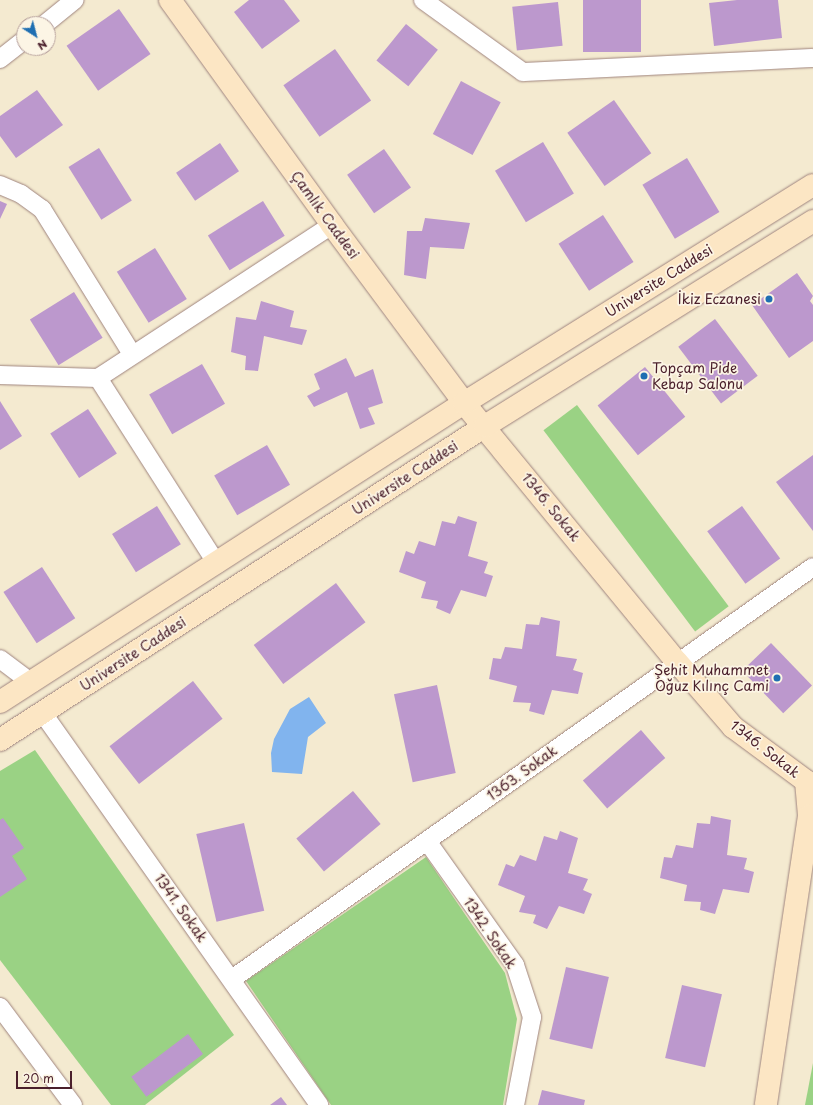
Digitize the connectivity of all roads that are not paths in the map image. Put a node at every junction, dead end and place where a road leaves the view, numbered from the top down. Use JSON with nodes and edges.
{"nodes":[{"id":1,"x":76,"y":0,"type":"edge"},
{"id":2,"x":170,"y":0,"type":"edge"},
{"id":3,"x":423,"y":0,"type":"edge"},
{"id":4,"x":55,"y":16,"type":"edge"},
{"id":5,"x":16,"y":46,"type":"edge"},
{"id":6,"x":813,"y":58,"type":"edge"},
{"id":7,"x":0,"y":59,"type":"edge"},
{"id":8,"x":0,"y":184,"type":"edge"},
{"id":9,"x":813,"y":186,"type":"edge"},
{"id":10,"x":813,"y":221,"type":"edge"},
{"id":11,"x":332,"y":225,"type":"junction"},
{"id":12,"x":132,"y":354,"type":"junction"},
{"id":13,"x":0,"y":375,"type":"edge"},
{"id":14,"x":98,"y":378,"type":"junction"},
{"id":15,"x":464,"y":403,"type":"junction"},
{"id":16,"x":485,"y":426,"type":"junction"},
{"id":17,"x":217,"y":564,"type":"junction"},
{"id":18,"x":813,"y":567,"type":"edge"},
{"id":19,"x":0,"y":659,"type":"edge"},
{"id":20,"x":677,"y":662,"type":"junction"},
{"id":21,"x":32,"y":683,"type":"junction"},
{"id":22,"x":0,"y":702,"type":"edge"},
{"id":23,"x":42,"y":712,"type":"junction"},
{"id":24,"x":0,"y":740,"type":"edge"},
{"id":25,"x":809,"y":780,"type":"edge"},
{"id":26,"x":427,"y":841,"type":"junction"},
{"id":27,"x":232,"y":979,"type":"junction"},
{"id":28,"x":0,"y":1007,"type":"edge"},
{"id":29,"x":73,"y":1105,"type":"edge"},
{"id":30,"x":318,"y":1105,"type":"edge"},
{"id":31,"x":515,"y":1105,"type":"edge"},
{"id":32,"x":766,"y":1105,"type":"edge"}],
"edges":[{"from":1,"to":4,"type":"street"},
{"from":2,"to":11,"type":"street","name":"Çamlık Caddesi"},
{"from":3,"to":6,"type":"street"},
{"from":5,"to":7,"type":"street"},
{"from":8,"to":12,"type":"street"},
{"from":9,"to":15,"type":"street","name":"Universite Caddesi"},
{"from":10,"to":16,"type":"street","name":"Universite Caddesi"},
{"from":11,"to":12,"type":"street"},
{"from":11,"to":15,"type":"street","name":"Çamlık Caddesi"},
{"from":12,"to":14,"type":"street"},
{"from":13,"to":14,"type":"street"},
{"from":14,"to":17,"type":"street"},
{"from":15,"to":16,"type":"street","name":"Çamlık Caddesi"},
{"from":15,"to":17,"type":"street","name":"Universite Caddesi"},
{"from":16,"to":20,"type":"street","name":"1346. Sokak"},
{"from":16,"to":23,"type":"street","name":"Universite Caddesi"},
{"from":17,"to":21,"type":"street","name":"Universite Caddesi"},
{"from":18,"to":20,"type":"street","name":"1363. Sokak"},
{"from":19,"to":21,"type":"street"},
{"from":20,"to":25,"type":"street","name":"1346. Sokak"},
{"from":20,"to":26,"type":"street","name":"1363. Sokak"},
{"from":21,"to":22,"type":"street","name":"Universite Caddesi"},
{"from":23,"to":24,"type":"street","name":"Universite Caddesi"},
{"from":23,"to":27,"type":"street","name":"1341. Sokak"},
{"from":25,"to":32,"type":"street","name":"1346. Sokak"},
{"from":26,"to":27,"type":"street","name":"1363. Sokak"},
{"from":26,"to":31,"type":"street","name":"1342. Sokak"},
{"from":27,"to":30,"type":"street","name":"1341. Sokak"},
{"from":28,"to":29,"type":"street"}]}
